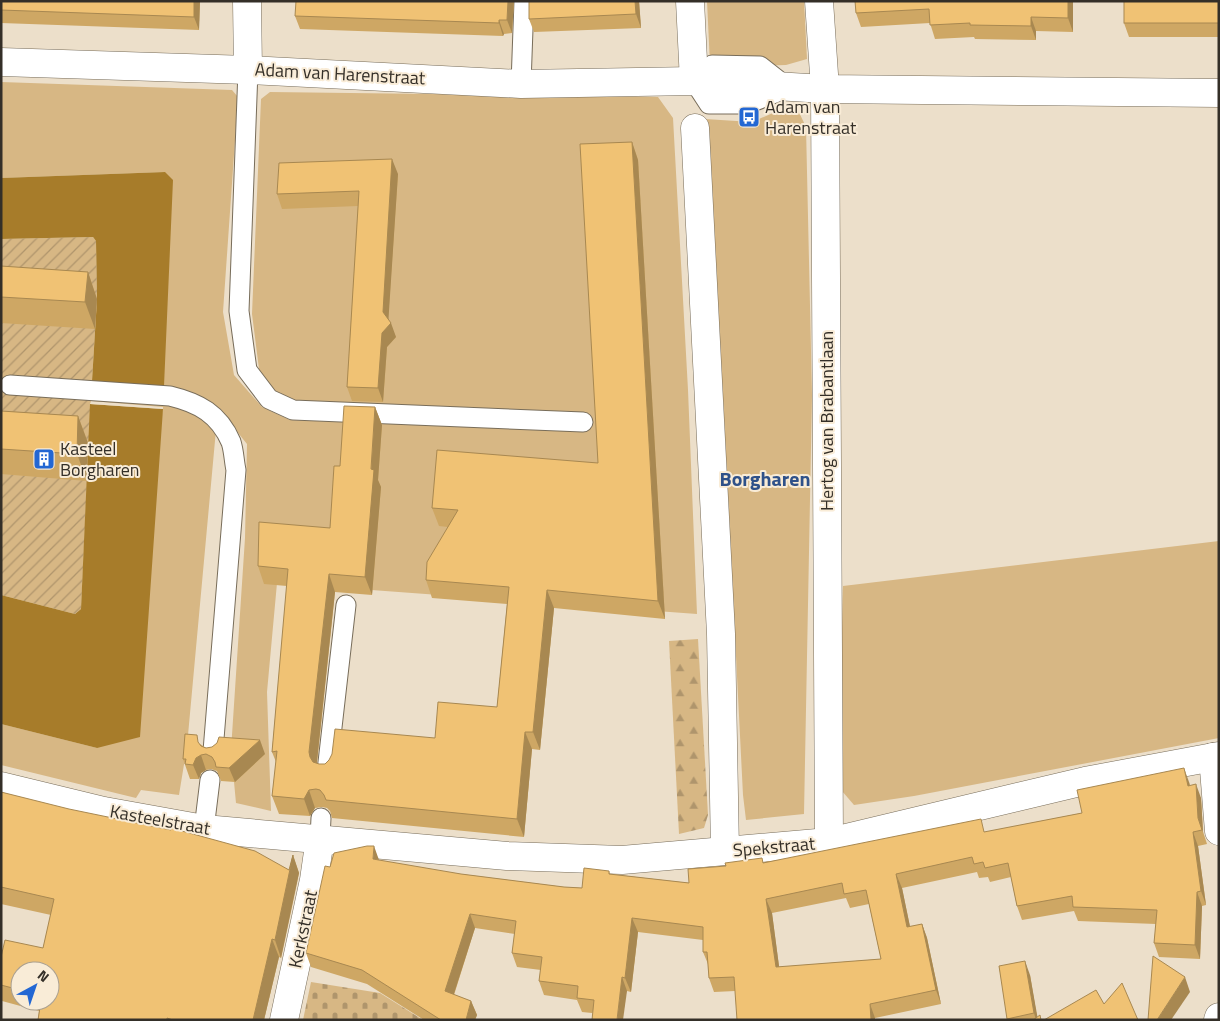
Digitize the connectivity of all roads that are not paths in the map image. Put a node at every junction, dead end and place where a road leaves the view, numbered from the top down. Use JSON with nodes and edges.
{"nodes":[{"id":1,"x":247,"y":1,"type":"edge"},
{"id":2,"x":524,"y":1,"type":"edge"},
{"id":3,"x":690,"y":1,"type":"edge"},
{"id":4,"x":819,"y":1,"type":"edge"},
{"id":5,"x":1,"y":62,"type":"edge"},
{"id":6,"x":248,"y":70,"type":"junction"},
{"id":7,"x":694,"y":81,"type":"junction"},
{"id":8,"x":521,"y":84,"type":"junction"},
{"id":9,"x":825,"y":89,"type":"junction"},
{"id":10,"x":1219,"y":93,"type":"edge"},
{"id":11,"x":695,"y":128,"type":"dead end"},
{"id":12,"x":10,"y":385,"type":"dead end"},
{"id":13,"x":583,"y":422,"type":"dead end"},
{"id":14,"x":346,"y":605,"type":"dead end"},
{"id":15,"x":213,"y":750,"type":"edge"},
{"id":16,"x":1216,"y":756,"type":"edge"},
{"id":17,"x":327,"y":771,"type":"edge"},
{"id":18,"x":210,"y":780,"type":"dead end"},
{"id":19,"x":1,"y":786,"type":"edge"},
{"id":20,"x":321,"y":828,"type":"junction"},
{"id":21,"x":204,"y":829,"type":"junction"},
{"id":22,"x":1219,"y":831,"type":"edge"},
{"id":23,"x":829,"y":842,"type":"junction"},
{"id":24,"x":726,"y":851,"type":"junction"},
{"id":25,"x":284,"y":1020,"type":"edge"}],
"edges":[{"from":1,"to":6,"type":"street"},
{"from":2,"to":8,"type":"lane"},
{"from":3,"to":7,"type":"street"},
{"from":4,"to":9,"type":"street","name":"Hertog van Brabantlaan"},
{"from":5,"to":6,"type":"street","name":"Adam van Harenstraat"},
{"from":6,"to":8,"type":"street","name":"Adam van Harenstraat"},
{"from":6,"to":13,"type":"lane"},
{"from":7,"to":8,"type":"street","name":"Adam van Harenstraat"},
{"from":7,"to":9,"type":"street","name":"Adam van Harenstraat"},
{"from":9,"to":10,"type":"street","name":"Adam van Harenstraat"},
{"from":9,"to":23,"type":"street","name":"Hertog van Brabantlaan"},
{"from":11,"to":24,"type":"street"},
{"from":12,"to":15,"type":"lane"},
{"from":14,"to":17,"type":"lane"},
{"from":16,"to":22,"type":"street"},
{"from":16,"to":23,"type":"street","name":"Spekstraat"},
{"from":18,"to":21,"type":"lane"},
{"from":19,"to":21,"type":"street","name":"Kasteelstraat"},
{"from":20,"to":21,"type":"street","name":"Kasteelstraat"},
{"from":20,"to":24,"type":"street","name":"Spekstraat"},
{"from":20,"to":25,"type":"street","name":"Kerkstraat"},
{"from":23,"to":24,"type":"street","name":"Spekstraat"}]}
